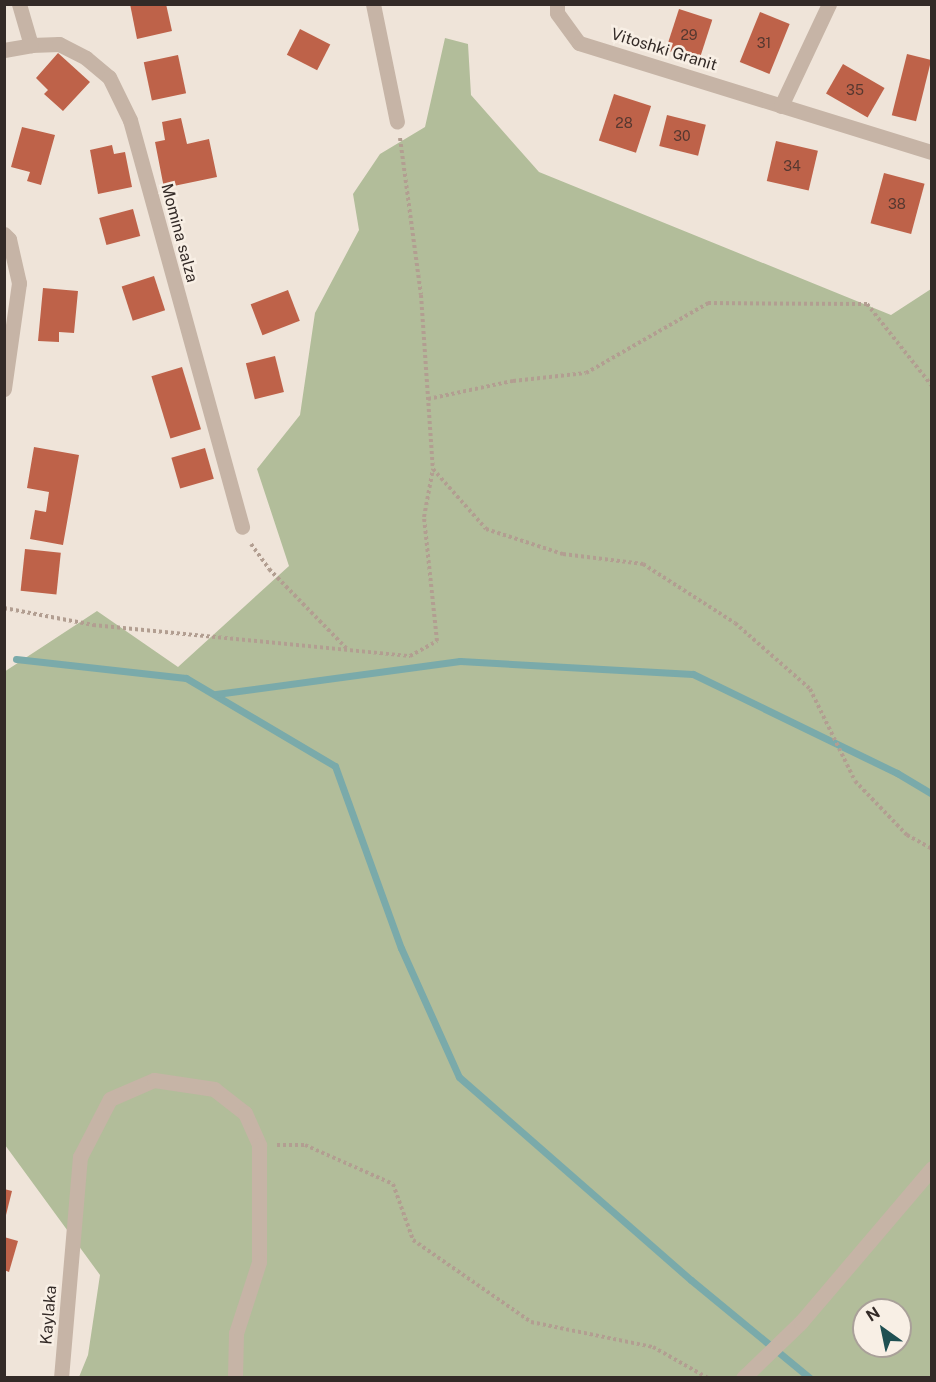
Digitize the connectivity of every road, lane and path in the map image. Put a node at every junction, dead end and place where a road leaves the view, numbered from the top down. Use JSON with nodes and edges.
{"nodes":[{"id":1,"x":19,"y":4,"type":"edge"},
{"id":2,"x":373,"y":4,"type":"edge"},
{"id":3,"x":557,"y":4,"type":"edge"},
{"id":4,"x":829,"y":4,"type":"edge"},
{"id":5,"x":30,"y":45,"type":"junction"},
{"id":6,"x":4,"y":50,"type":"edge"},
{"id":7,"x":782,"y":106,"type":"junction"},
{"id":8,"x":398,"y":122,"type":"joint"},
{"id":9,"x":932,"y":152,"type":"edge"},
{"id":10,"x":4,"y":234,"type":"edge"},
{"id":11,"x":932,"y":386,"type":"edge"},
{"id":12,"x":4,"y":390,"type":"edge"},
{"id":13,"x":428,"y":399,"type":"junction"},
{"id":14,"x":433,"y":469,"type":"junction"},
{"id":15,"x":242,"y":527,"type":"joint"},
{"id":16,"x":4,"y":608,"type":"edge"},
{"id":17,"x":347,"y":649,"type":"junction"},
{"id":18,"x":932,"y":849,"type":"edge"},
{"id":19,"x":259,"y":1145,"type":"junction"},
{"id":20,"x":932,"y":1168,"type":"edge"},
{"id":21,"x":61,"y":1377,"type":"edge"},
{"id":22,"x":235,"y":1377,"type":"edge"},
{"id":23,"x":708,"y":1377,"type":"edge"},
{"id":24,"x":743,"y":1377,"type":"edge"}],
"edges":[{"from":1,"to":5,"type":"street"},
{"from":2,"to":8,"type":"street"},
{"from":3,"to":7,"type":"street","name":"Vitoshki Granit"},
{"from":4,"to":7,"type":"street"},
{"from":5,"to":6,"type":"street","name":"Momina salza"},
{"from":5,"to":15,"type":"street","name":"Momina salza"},
{"from":7,"to":9,"type":"street","name":"Vitoshki Granit"},
{"from":8,"to":13,"type":"path"},
{"from":10,"to":12,"type":"street"},
{"from":11,"to":13,"type":"path"},
{"from":13,"to":14,"type":"path"},
{"from":14,"to":17,"type":"path"},
{"from":14,"to":18,"type":"path"},
{"from":15,"to":17,"type":"path"},
{"from":16,"to":17,"type":"path"},
{"from":19,"to":21,"type":"street","name":"Kaylaka"},
{"from":19,"to":22,"type":"street"},
{"from":19,"to":23,"type":"path"},
{"from":20,"to":24,"type":"street"}]}
